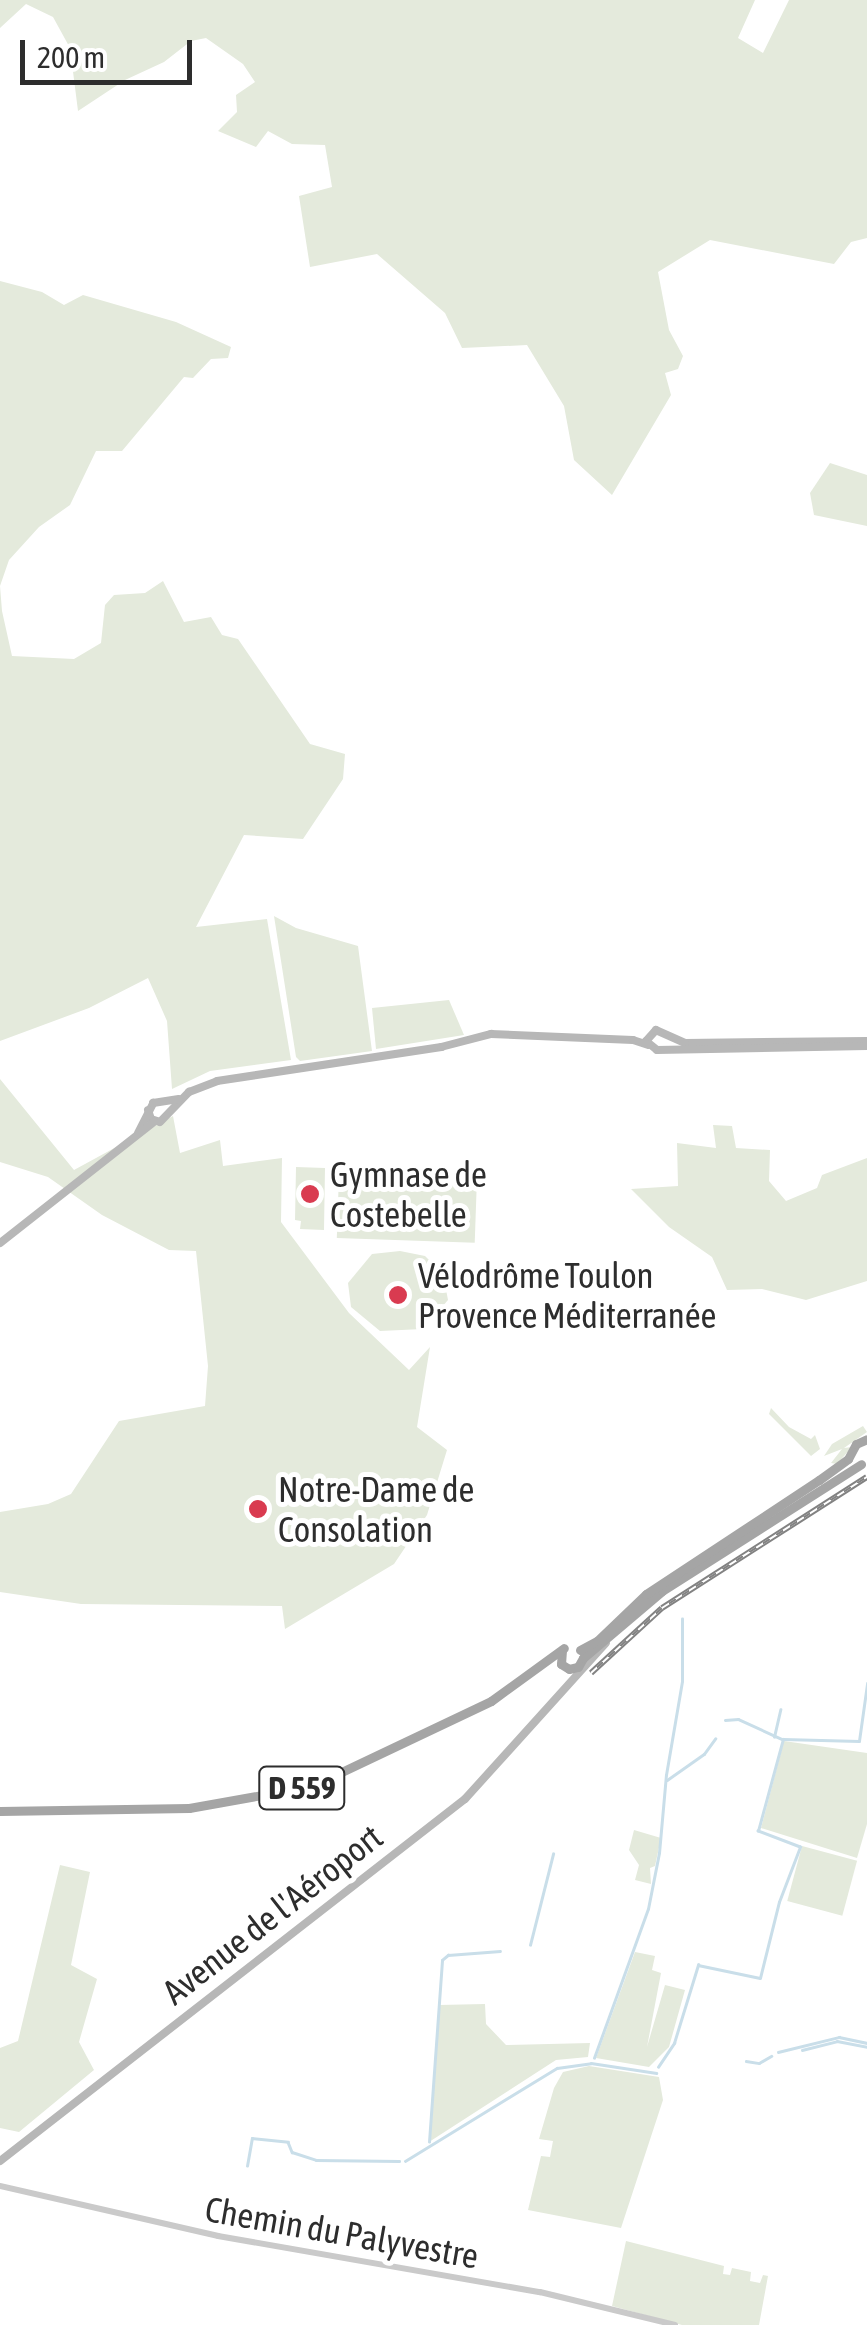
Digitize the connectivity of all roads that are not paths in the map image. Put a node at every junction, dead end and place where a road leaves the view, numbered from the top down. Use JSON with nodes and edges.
{"nodes":[{"id":1,"x":648,"y":1034,"type":"junction"},
{"id":2,"x":665,"y":1034,"type":"junction"},
{"id":3,"x":633,"y":1040,"type":"junction"},
{"id":4,"x":867,"y":1044,"type":"edge"},
{"id":5,"x":648,"y":1045,"type":"junction"},
{"id":6,"x":662,"y":1048,"type":"junction"},
{"id":7,"x":183,"y":1098,"type":"junction"},
{"id":8,"x":164,"y":1103,"type":"junction"},
{"id":9,"x":148,"y":1110,"type":"junction"},
{"id":10,"x":169,"y":1114,"type":"junction"},
{"id":11,"x":154,"y":1122,"type":"junction"},
{"id":12,"x":137,"y":1134,"type":"junction"},
{"id":13,"x":0,"y":1242,"type":"edge"},
{"id":14,"x":867,"y":1440,"type":"edge"},
{"id":15,"x":853,"y":1454,"type":"junction"},
{"id":16,"x":864,"y":1465,"type":"edge"},
{"id":17,"x":615,"y":1632,"type":"junction"},
{"id":18,"x":564,"y":1648,"type":"junction"},
{"id":19,"x":581,"y":1654,"type":"junction"},
{"id":20,"x":567,"y":1667,"type":"junction"},
{"id":21,"x":535,"y":1668,"type":"junction"},
{"id":22,"x":564,"y":1690,"type":"junction"},
{"id":23,"x":0,"y":1810,"type":"edge"},
{"id":24,"x":0,"y":2161,"type":"edge"},
{"id":25,"x":0,"y":2186,"type":"edge"},
{"id":26,"x":675,"y":2325,"type":"edge"}],
"edges":[{"from":1,"to":2,"type":"main road"},
{"from":1,"to":3,"type":"main road"},
{"from":1,"to":5,"type":"main road"},
{"from":2,"to":4,"type":"main road"},
{"from":2,"to":6,"type":"main road"},
{"from":3,"to":5,"type":"main road"},
{"from":3,"to":7,"type":"main road"},
{"from":4,"to":6,"type":"main road"},
{"from":5,"to":6,"type":"main road"},
{"from":7,"to":8,"type":"main road"},
{"from":7,"to":10,"type":"main road"},
{"from":8,"to":9,"type":"main road"},
{"from":8,"to":10,"type":"main road"},
{"from":9,"to":11,"type":"main road"},
{"from":9,"to":12,"type":"main road"},
{"from":10,"to":11,"type":"main road"},
{"from":11,"to":12,"type":"main road"},
{"from":12,"to":13,"type":"main road"},
{"from":14,"to":15,"type":"main road"},
{"from":15,"to":16,"type":"main road"},
{"from":15,"to":19,"type":"main road"},
{"from":16,"to":17,"type":"main road"},
{"from":17,"to":19,"type":"main road"},
{"from":17,"to":22,"type":"main road","name":"Avenue de l'Aéroport"},
{"from":18,"to":19,"type":"main road"},
{"from":18,"to":20,"type":"main road"},
{"from":18,"to":21,"type":"main road","number":"D 559"},
{"from":19,"to":20,"type":"main road"},
{"from":20,"to":21,"type":"main road","number":"D 559"},
{"from":20,"to":22,"type":"main road"},
{"from":21,"to":23,"type":"main road","number":"D 559"},
{"from":22,"to":24,"type":"main road","name":"Avenue de l'Aéroport"},
{"from":25,"to":26,"type":"street","name":"Chemin du Palyvestre"}]}
